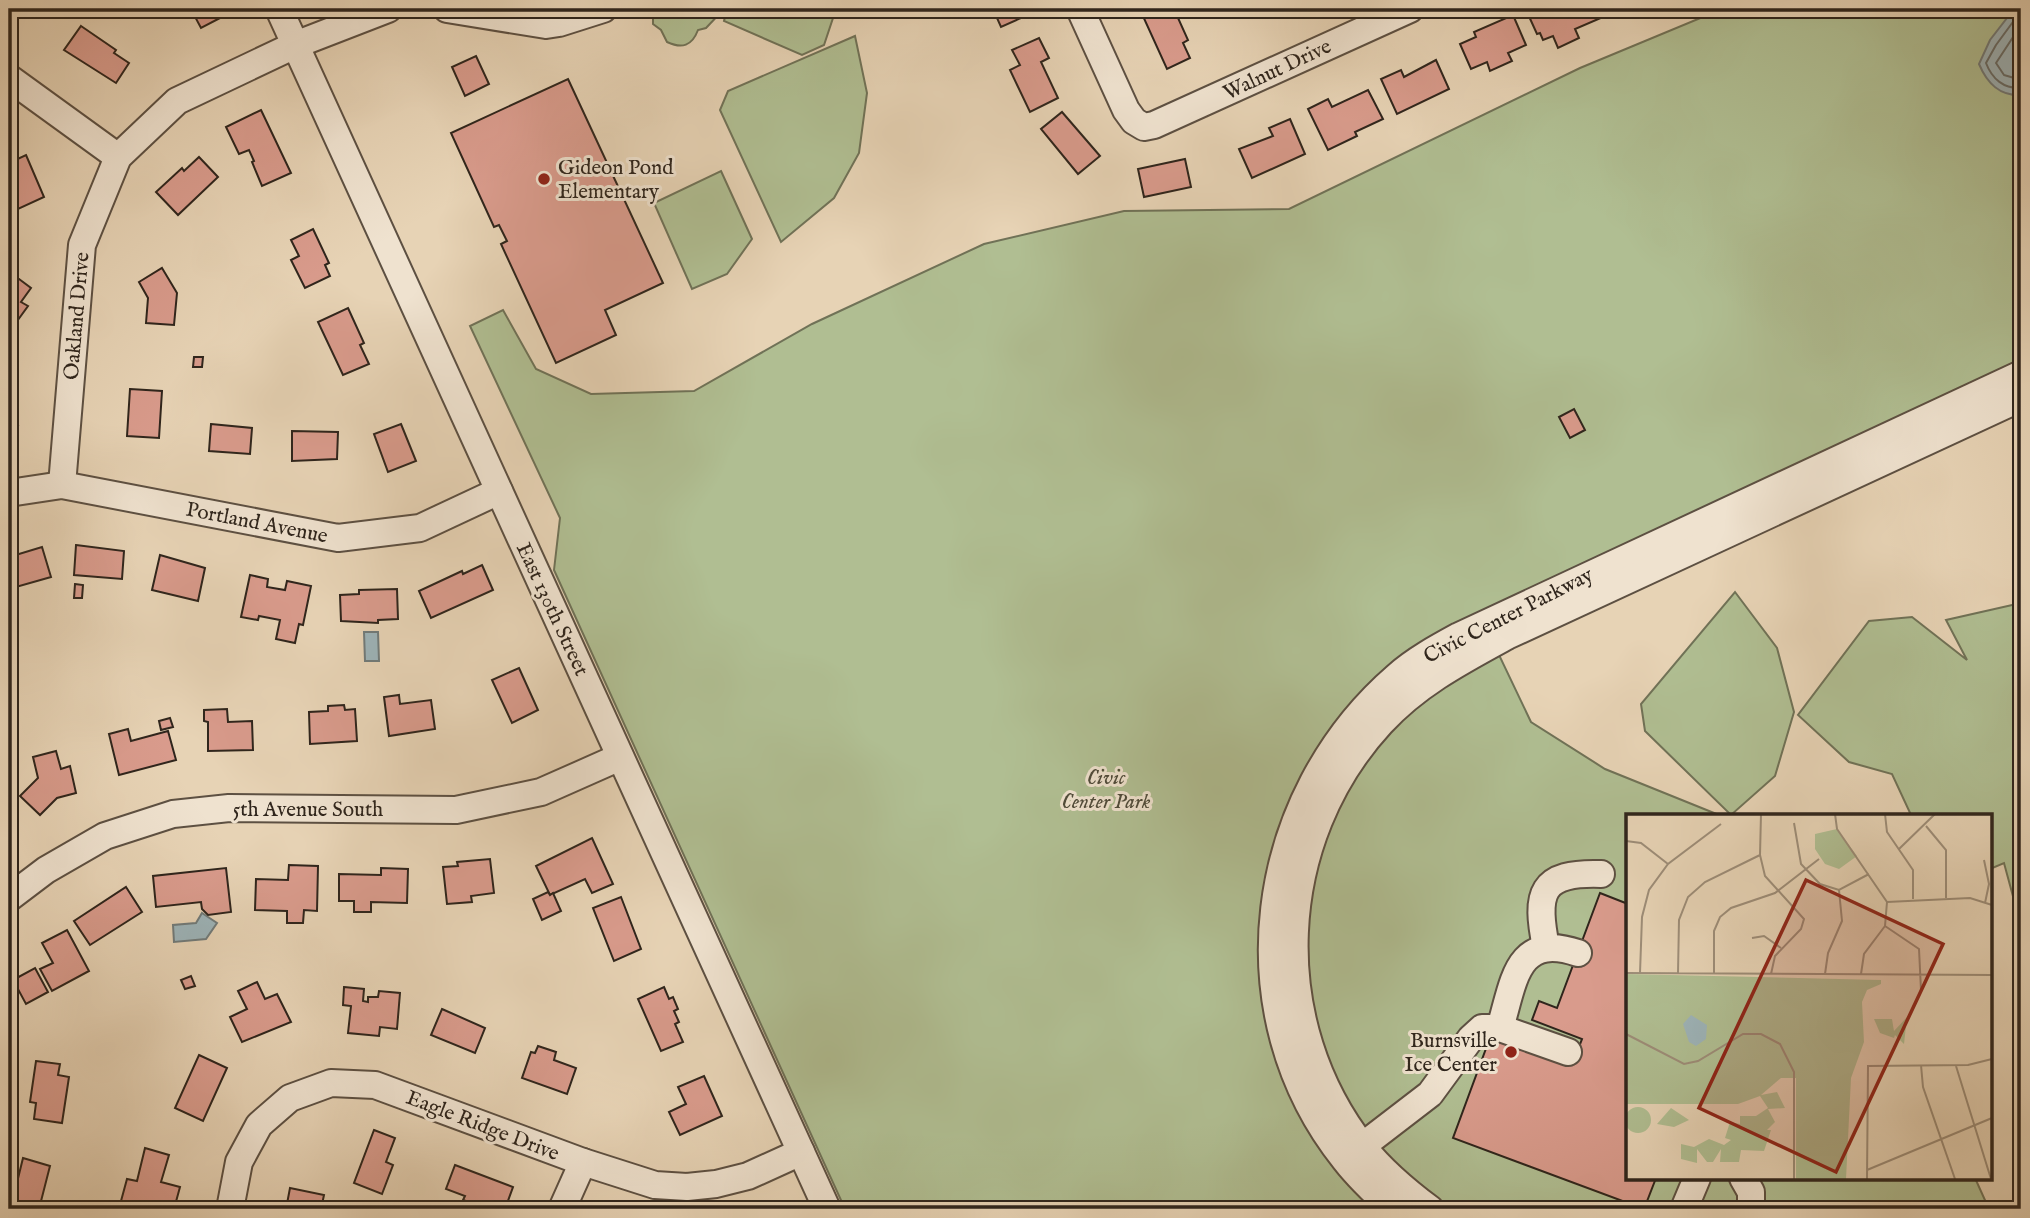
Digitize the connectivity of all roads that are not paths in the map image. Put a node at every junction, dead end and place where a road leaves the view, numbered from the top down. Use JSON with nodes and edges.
{"nodes":[{"id":1,"x":279,"y":9,"type":"edge"},
{"id":2,"x":388,"y":9,"type":"edge"},
{"id":3,"x":447,"y":9,"type":"edge"},
{"id":4,"x":603,"y":9,"type":"edge"},
{"id":5,"x":1080,"y":9,"type":"edge"},
{"id":6,"x":1410,"y":9,"type":"edge"},
{"id":7,"x":295,"y":44,"type":"junction"},
{"id":8,"x":9,"y":78,"type":"edge"},
{"id":9,"x":118,"y":157,"type":"junction"},
{"id":10,"x":2021,"y":374,"type":"edge"},
{"id":11,"x":2021,"y":398,"type":"edge"},
{"id":12,"x":62,"y":485,"type":"junction"},
{"id":13,"x":499,"y":491,"type":"junction"},
{"id":14,"x":9,"y":493,"type":"edge"},
{"id":15,"x":620,"y":757,"type":"junction"},
{"id":16,"x":1601,"y":874,"type":"dead end"},
{"id":17,"x":9,"y":898,"type":"edge"},
{"id":18,"x":1546,"y":947,"type":"junction"},
{"id":19,"x":1578,"y":953,"type":"dead end"},
{"id":20,"x":1500,"y":1028,"type":"junction"},
{"id":21,"x":1568,"y":1052,"type":"dead end"},
{"id":22,"x":801,"y":1152,"type":"junction"},
{"id":23,"x":1354,"y":1153,"type":"junction"},
{"id":24,"x":583,"y":1162,"type":"junction"},
{"id":25,"x":1695,"y":1180,"type":"edge"},
{"id":26,"x":1744,"y":1180,"type":"edge"},
{"id":27,"x":230,"y":1209,"type":"edge"},
{"id":28,"x":562,"y":1209,"type":"edge"},
{"id":29,"x":827,"y":1209,"type":"edge"},
{"id":30,"x":1393,"y":1209,"type":"edge"},
{"id":31,"x":1430,"y":1209,"type":"edge"},
{"id":32,"x":1684,"y":1209,"type":"edge"},
{"id":33,"x":1751,"y":1209,"type":"edge"}],
"edges":[{"from":1,"to":7,"type":"street","name":"East 130th Street"},
{"from":2,"to":7,"type":"street","name":"Oakland Drive"},
{"from":3,"to":4,"type":"street"},
{"from":5,"to":6,"type":"street","name":"Walnut Drive"},
{"from":7,"to":9,"type":"street","name":"Oakland Drive"},
{"from":7,"to":13,"type":"street","name":"East 130th Street"},
{"from":8,"to":9,"type":"street"},
{"from":9,"to":12,"type":"street","name":"Oakland Drive"},
{"from":10,"to":23,"type":"street","name":"Civic Center Parkway"},
{"from":11,"to":23,"type":"street","name":"Civic Center Parkway"},
{"from":12,"to":13,"type":"street","name":"Portland Avenue"},
{"from":12,"to":14,"type":"street","name":"Portland Avenue"},
{"from":13,"to":15,"type":"street","name":"East 130th Street"},
{"from":15,"to":17,"type":"street","name":"5th Avenue South"},
{"from":15,"to":22,"type":"street","name":"East 130th Street"},
{"from":16,"to":18,"type":"street"},
{"from":18,"to":19,"type":"street"},
{"from":18,"to":20,"type":"street"},
{"from":20,"to":21,"type":"street"},
{"from":20,"to":23,"type":"street"},
{"from":22,"to":24,"type":"street","name":"Eagle Ridge Drive"},
{"from":22,"to":29,"type":"street","name":"East 130th Street"},
{"from":23,"to":30,"type":"street","name":"Civic Center Parkway"},
{"from":23,"to":31,"type":"street","name":"Civic Center Parkway"},
{"from":24,"to":27,"type":"street","name":"Eagle Ridge Drive"},
{"from":24,"to":28,"type":"street"},
{"from":25,"to":32,"type":"street"},
{"from":26,"to":33,"type":"street"}]}
